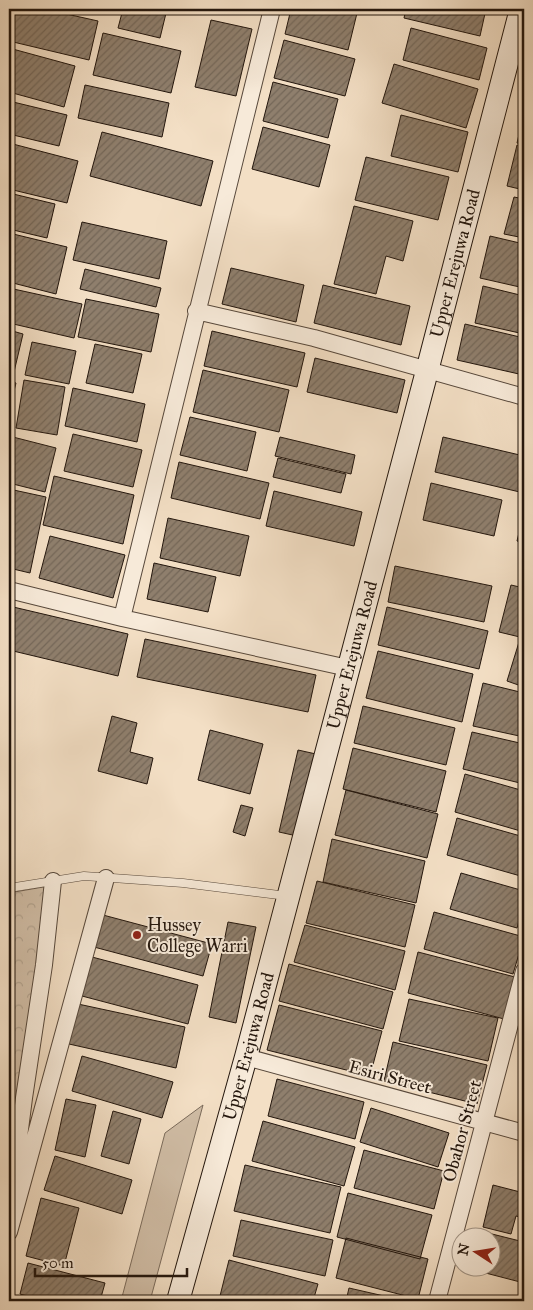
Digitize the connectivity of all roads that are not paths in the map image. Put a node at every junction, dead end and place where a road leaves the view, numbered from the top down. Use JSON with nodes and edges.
{"nodes":[{"id":1,"x":272,"y":9,"type":"edge"},
{"id":2,"x":521,"y":9,"type":"edge"},
{"id":3,"x":196,"y":311,"type":"junction"},
{"id":4,"x":428,"y":371,"type":"junction"},
{"id":5,"x":524,"y":397,"type":"edge"},
{"id":6,"x":9,"y":590,"type":"edge"},
{"id":7,"x":122,"y":618,"type":"junction"},
{"id":8,"x":348,"y":668,"type":"junction"},
{"id":9,"x":106,"y":878,"type":"junction"},
{"id":10,"x":53,"y":881,"type":"junction"},
{"id":11,"x":9,"y":888,"type":"edge"},
{"id":12,"x":288,"y":896,"type":"junction"},
{"id":13,"x":524,"y":971,"type":"edge"},
{"id":14,"x":246,"y":1058,"type":"junction"},
{"id":15,"x":485,"y":1124,"type":"junction"},
{"id":16,"x":524,"y":1133,"type":"edge"},
{"id":17,"x":9,"y":1201,"type":"edge"},
{"id":18,"x":9,"y":1232,"type":"edge"},
{"id":19,"x":178,"y":1301,"type":"edge"},
{"id":20,"x":437,"y":1301,"type":"edge"}],
"edges":[{"from":1,"to":3,"type":"street"},
{"from":2,"to":4,"type":"street","name":"Upper Erejuwa Road"},
{"from":3,"to":4,"type":"street"},
{"from":3,"to":7,"type":"street"},
{"from":4,"to":5,"type":"street"},
{"from":4,"to":8,"type":"street","name":"Upper Erejuwa Road"},
{"from":6,"to":7,"type":"street"},
{"from":7,"to":8,"type":"street"},
{"from":8,"to":12,"type":"street","name":"Upper Erejuwa Road"},
{"from":9,"to":10,"type":"lane"},
{"from":9,"to":12,"type":"lane"},
{"from":9,"to":18,"type":"street"},
{"from":10,"to":11,"type":"lane"},
{"from":10,"to":17,"type":"street"},
{"from":12,"to":14,"type":"street","name":"Upper Erejuwa Road"},
{"from":13,"to":15,"type":"street","name":"Obahor Street"},
{"from":14,"to":15,"type":"street","name":"Esiri Street"},
{"from":14,"to":19,"type":"street","name":"Upper Erejuwa Road"},
{"from":15,"to":16,"type":"street","name":"Esiri Street"},
{"from":15,"to":20,"type":"street","name":"Obahor Street"}]}
